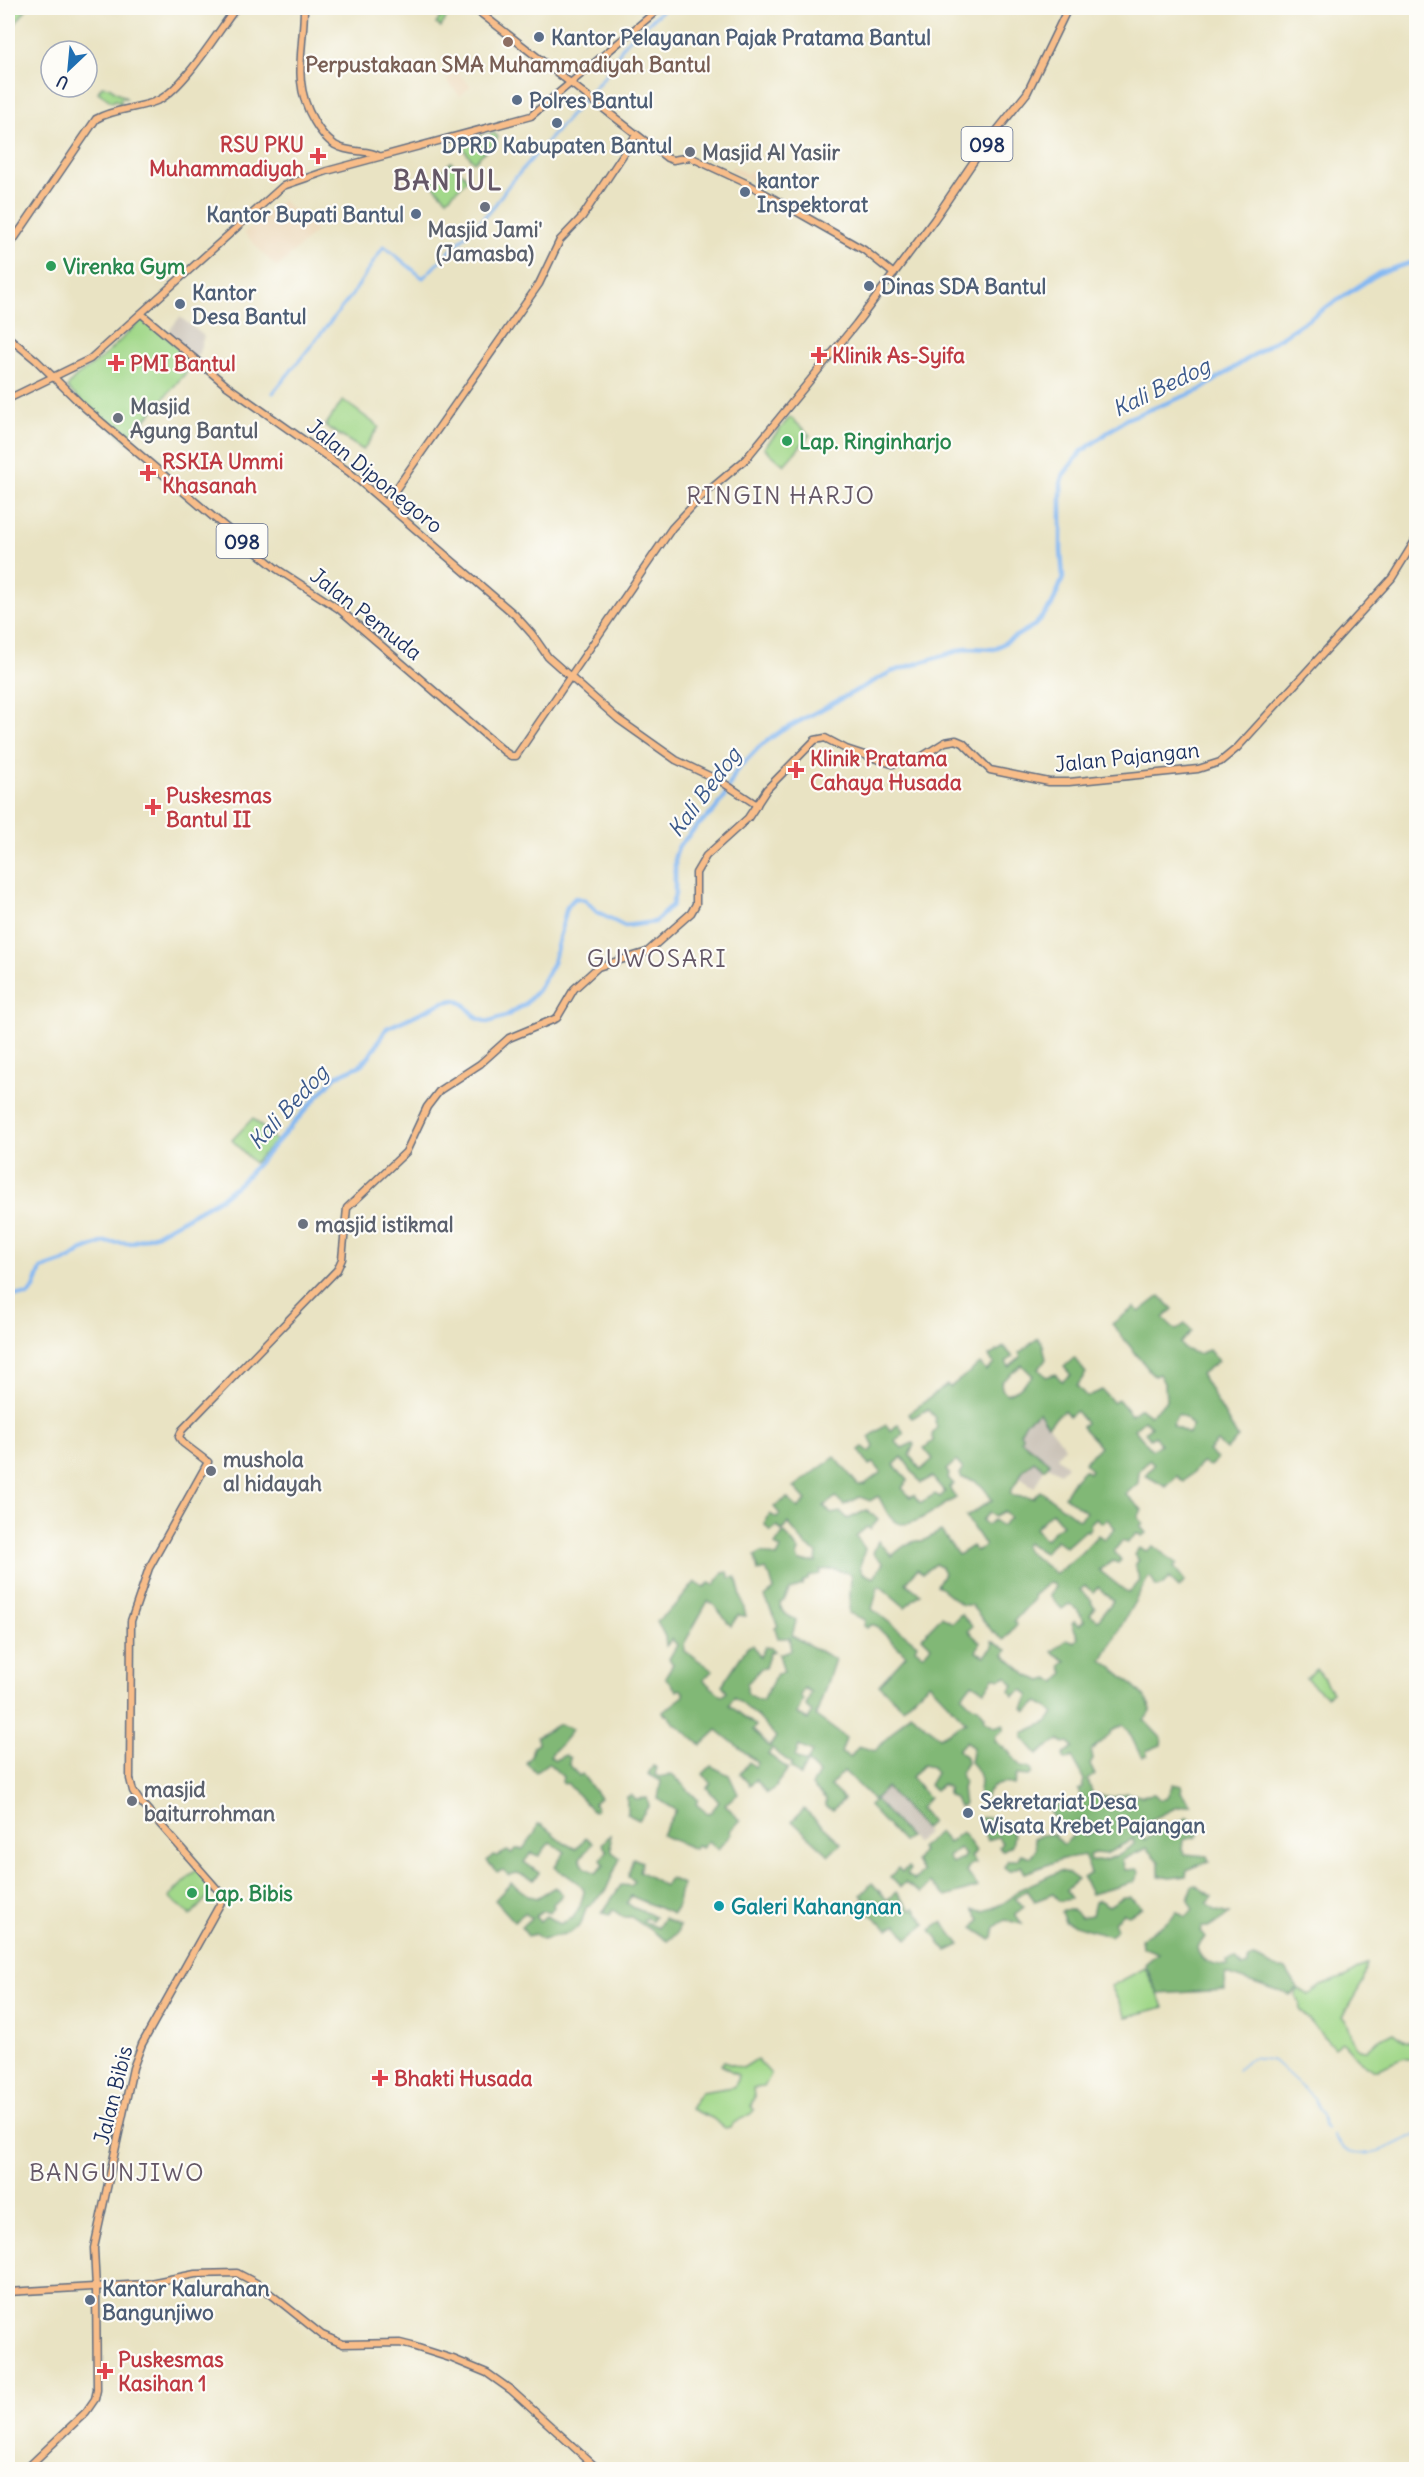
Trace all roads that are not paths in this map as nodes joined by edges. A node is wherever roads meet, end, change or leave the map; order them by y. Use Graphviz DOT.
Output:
graph roads {
  1 [pos="236,8"];
  2 [pos="304,8"];
  3 [pos="474,8"];
  4 [pos="660,8"];
  5 [pos="1068,8"];
  6 [pos="572,83"];
  7 [pos="636,135"];
  8 [pos="379,156"];
  9 [pos="321,174"];
  10 [pos="8,248"];
  11 [pos="213,249"];
  12 [pos="894,274"];
  13 [pos="144,316"];
  14 [pos="9,338"];
  15 [pos="54,379"];
  16 [pos="8,400"];
  17 [pos="387,502"];
  18 [pos="1416,539"];
  19 [pos="571,678"];
  20 [pos="757,805"];
  21 [pos="96,2286"];
  22 [pos="8,2292"];
  23 [pos="25,2469"];
  24 [pos="599,2469"];
  1 -- 10 [label="main road"];
  2 -- 8 [label="main road"];
  3 -- 6 [label="main road"];
  4 -- 6 [label="main road"];
  5 -- 12 [label="main road, 098"];
  6 -- 7 [label="main road"];
  6 -- 8 [label="main road"];
  6 -- 9 [label="main road"];
  7 -- 12 [label="main road"];
  7 -- 17 [label="main road"];
  8 -- 9 [label="main road"];
  9 -- 11 [label="main road"];
  11 -- 13 [label="main road"];
  11 -- 15 [label="main road"];
  12 -- 19 [label="main road, 098"];
  13 -- 15 [label="main road"];
  13 -- 17 [label="main road, Jalan Diponegoro"];
  14 -- 15 [label="main road, Jalan Pemuda"];
  15 -- 16 [label="main road"];
  15 -- 19 [label="main road, Jalan Pemuda / 098"];
  17 -- 19 [label="main road, Jalan Diponegoro"];
  18 -- 20 [label="main road, Jalan Pajangan"];
  19 -- 20 [label="main road, Jalan Diponegoro"];
  20 -- 21 [label="main road, Jalan Bibis"];
  21 -- 22 [label="main road"];
  21 -- 23 [label="main road, Jalan Bibis"];
  21 -- 24 [label="main road"];
}
